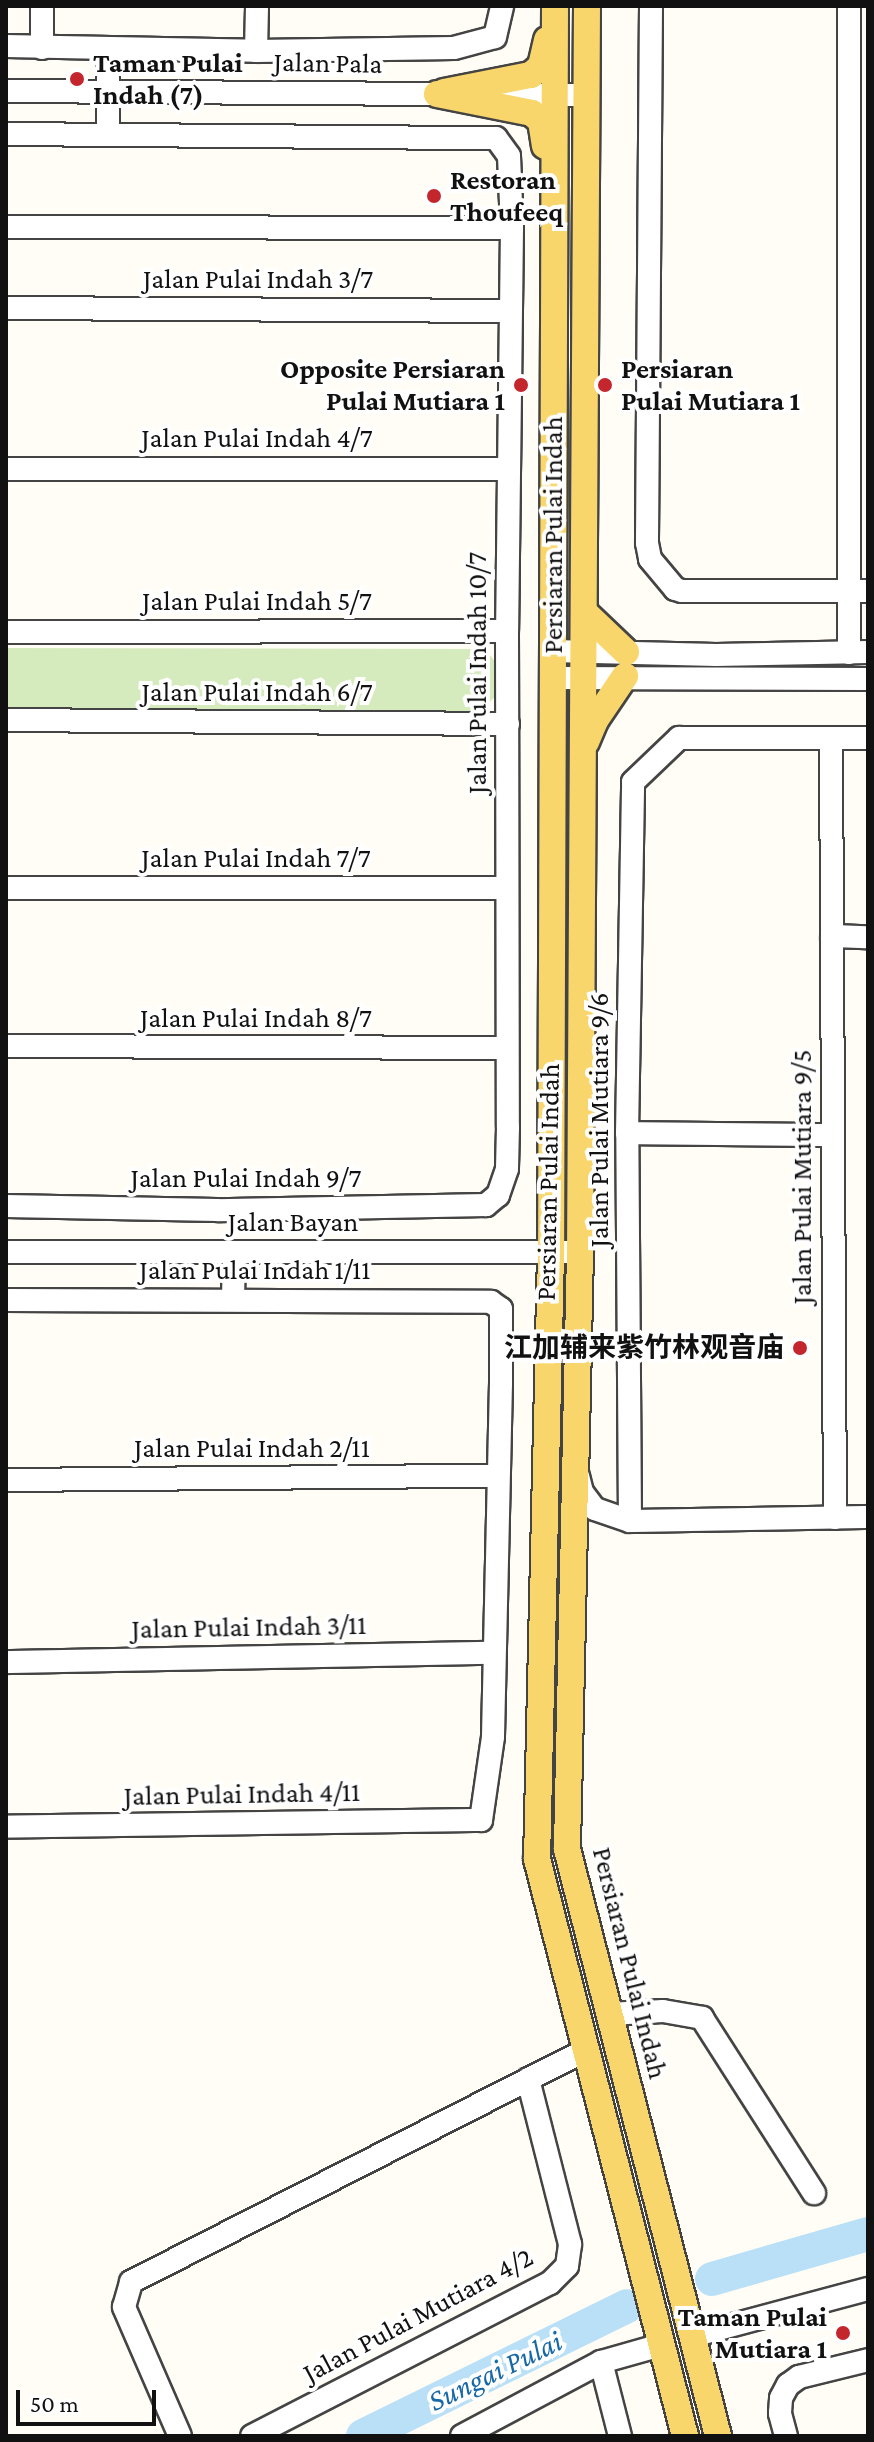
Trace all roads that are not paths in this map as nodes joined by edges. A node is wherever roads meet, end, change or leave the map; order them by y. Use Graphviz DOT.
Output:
graph roads {
  1 [pos="42,6"];
  2 [pos="257,6"];
  3 [pos="502,6"];
  4 [pos="554,6"];
  5 [pos="587,6"];
  6 [pos="651,6"];
  7 [pos="849,6"];
  8 [pos="6,46"];
  9 [pos="42,48"];
  10 [pos="108,48"];
  11 [pos="256,51"];
  12 [pos="6,91"];
  13 [pos="107,91"];
  14 [pos="437,94"];
  15 [pos="554,95"];
  16 [pos="586,95"];
  17 [pos="6,134"];
  18 [pos="108,135"];
  19 [pos="554,201"];
  20 [pos="6,227"];
  21 [pos="512,228"];
  22 [pos="6,308"];
  23 [pos="510,311"];
  24 [pos="858,393"];
  25 [pos="6,469"];
  26 [pos="508,469"];
  27 [pos="859,591"];
  28 [pos="584,612"];
  29 [pos="507,631"];
  30 [pos="6,632"];
  31 [pos="553,651"];
  32 [pos="858,653"];
  33 [pos="584,664"];
  34 [pos="626,664"];
  35 [pos="553,678"];
  36 [pos="868,679"];
  37 [pos="6,720"];
  38 [pos="508,724"];
  39 [pos="831,738"];
  40 [pos="868,738"];
  41 [pos="584,747"];
  42 [pos="6,888"];
  43 [pos="506,888"];
  44 [pos="832,936"];
  45 [pos="868,937"];
  46 [pos="6,1046"];
  47 [pos="507,1048"];
  48 [pos="627,1133"];
  49 [pos="832,1135"];
  50 [pos="486,1205"];
  51 [pos="6,1206"];
  52 [pos="6,1252"];
  53 [pos="234,1252"];
  54 [pos="580,1252"];
  55 [pos="551,1253"];
  56 [pos="233,1299"];
  57 [pos="6,1300"];
  58 [pos="575,1467"];
  59 [pos="498,1476"];
  60 [pos="6,1480"];
  61 [pos="868,1517"];
  62 [pos="835,1518"];
  63 [pos="630,1521"];
  64 [pos="493,1653"];
  65 [pos="6,1662"];
  66 [pos="6,1827"];
  67 [pos="589,1938"];
  68 [pos="609,2014"];
  69 [pos="586,2050"];
  70 [pos="528,2079"];
  71 [pos="642,2145"];
  72 [pos="814,2193"];
  73 [pos="868,2289"];
  74 [pos="692,2336"];
  75 [pos="661,2345"];
  76 [pos="868,2360"];
  77 [pos="601,2362"];
  78 [pos="180,2436"];
  79 [pos="252,2436"];
  80 [pos="462,2436"];
  81 [pos="620,2436"];
  82 [pos="685,2436"];
  83 [pos="718,2436"];
  84 [pos="786,2436"];
  1 -- 9 [label="street"];
  2 -- 11 [label="street"];
  3 -- 11 [label="street"];
  4 -- 14 [label="main road"];
  4 -- 15 [label="main road, Persiaran Pulai Indah"];
  5 -- 16 [label="main road, Persiaran Pulai Indah"];
  6 -- 27 [label="street"];
  7 -- 24 [label="street"];
  8 -- 9 [label="street"];
  9 -- 10 [label="street"];
  10 -- 11 [label="street"];
  10 -- 13 [label="street"];
  12 -- 13 [label="street, Jalan Pala"];
  13 -- 14 [label="street, Jalan Pala"];
  13 -- 18 [label="street"];
  14 -- 15 [label="street, Jalan Pala"];
  14 -- 19 [label="main road"];
  15 -- 16 [label="street, Jalan Pala"];
  15 -- 19 [label="main road, Persiaran Pulai Indah"];
  16 -- 28 [label="main road, Persiaran Pulai Indah"];
  17 -- 18 [label="street"];
  18 -- 21 [label="street, Jalan Pulai Indah 10/7"];
  19 -- 31 [label="main road, Persiaran Pulai Indah"];
  20 -- 21 [label="street"];
  21 -- 23 [label="street, Jalan Pulai Indah 10/7"];
  22 -- 23 [label="street, Jalan Pulai Indah 3/7"];
  23 -- 26 [label="street, Jalan Pulai Indah 10/7"];
  24 -- 27 [label="street"];
  25 -- 26 [label="street, Jalan Pulai Indah 4/7"];
  26 -- 29 [label="street, Jalan Pulai Indah 10/7"];
  27 -- 32 [label="street"];
  28 -- 33 [label="main road, Persiaran Pulai Indah"];
  28 -- 34 [label="main road"];
  29 -- 30 [label="street, Jalan Pulai Indah 5/7"];
  29 -- 38 [label="street, Jalan Pulai Indah 10/7"];
  31 -- 33 [label="street"];
  31 -- 35 [label="main road, Persiaran Pulai Indah"];
  32 -- 34 [label="street"];
  33 -- 34 [label="street"];
  33 -- 35 [label="street"];
  33 -- 41 [label="main road, Persiaran Pulai Indah"];
  34 -- 36 [label="street"];
  34 -- 41 [label="main road"];
  35 -- 55 [label="main road, Persiaran Pulai Indah"];
  37 -- 38 [label="street, Jalan Pulai Indah 6/7"];
  38 -- 43 [label="street, Jalan Pulai Indah 10/7"];
  39 -- 40 [label="street"];
  39 -- 44 [label="street, Jalan Pulai Mutiara 9/5"];
  39 -- 48 [label="street, Jalan Pulai Mutiara 9/6"];
  41 -- 54 [label="main road, Persiaran Pulai Indah"];
  42 -- 43 [label="street, Jalan Pulai Indah 7/7"];
  43 -- 47 [label="street, Jalan Pulai Indah 10/7"];
  44 -- 45 [label="street"];
  44 -- 49 [label="street, Jalan Pulai Mutiara 9/5"];
  46 -- 47 [label="street, Jalan Pulai Indah 8/7"];
  47 -- 50 [label="street, Jalan Pulai Indah 10/7"];
  48 -- 49 [label="street"];
  48 -- 63 [label="street, Jalan Pulai Mutiara 9/6"];
  49 -- 62 [label="street, Jalan Pulai Mutiara 9/5"];
  50 -- 51 [label="street, Jalan Pulai Indah 9/7"];
  52 -- 53 [label="street, Jalan Bayan"];
  53 -- 55 [label="street, Jalan Bayan"];
  53 -- 56 [label="street"];
  54 -- 55 [label="street, Jalan Bayan"];
  54 -- 58 [label="main road, Persiaran Pulai Indah"];
  55 -- 69 [label="main road, Persiaran Pulai Indah"];
  56 -- 57 [label="street, Jalan Pulai Indah 1/11"];
  56 -- 59 [label="street, Jalan Pulai Indah 1/11"];
  58 -- 63 [label="street"];
  58 -- 67 [label="main road, Persiaran Pulai Indah"];
  59 -- 60 [label="street, Jalan Pulai Indah 2/11"];
  59 -- 64 [label="street"];
  61 -- 62 [label="street"];
  62 -- 63 [label="street"];
  64 -- 65 [label="street, Jalan Pulai Indah 3/11"];
  64 -- 66 [label="street, Jalan Pulai Indah 4/11"];
  67 -- 68 [label="main road, Persiaran Pulai Indah"];
  67 -- 69 [label="main road"];
  68 -- 71 [label="main road, Persiaran Pulai Indah"];
  68 -- 72 [label="street"];
  69 -- 70 [label="street"];
  69 -- 71 [label="main road"];
  69 -- 75 [label="main road, Persiaran Pulai Indah"];
  70 -- 78 [label="street"];
  70 -- 79 [label="street, Jalan Pulai Mutiara 4/2"];
  71 -- 74 [label="main road, Persiaran Pulai Indah"];
  73 -- 74 [label="street"];
  74 -- 83 [label="main road, Persiaran Pulai Indah"];
  75 -- 77 [label="street"];
  75 -- 82 [label="main road, Persiaran Pulai Indah"];
  76 -- 84 [label="street"];
  77 -- 80 [label="street"];
  77 -- 81 [label="street"];
}
